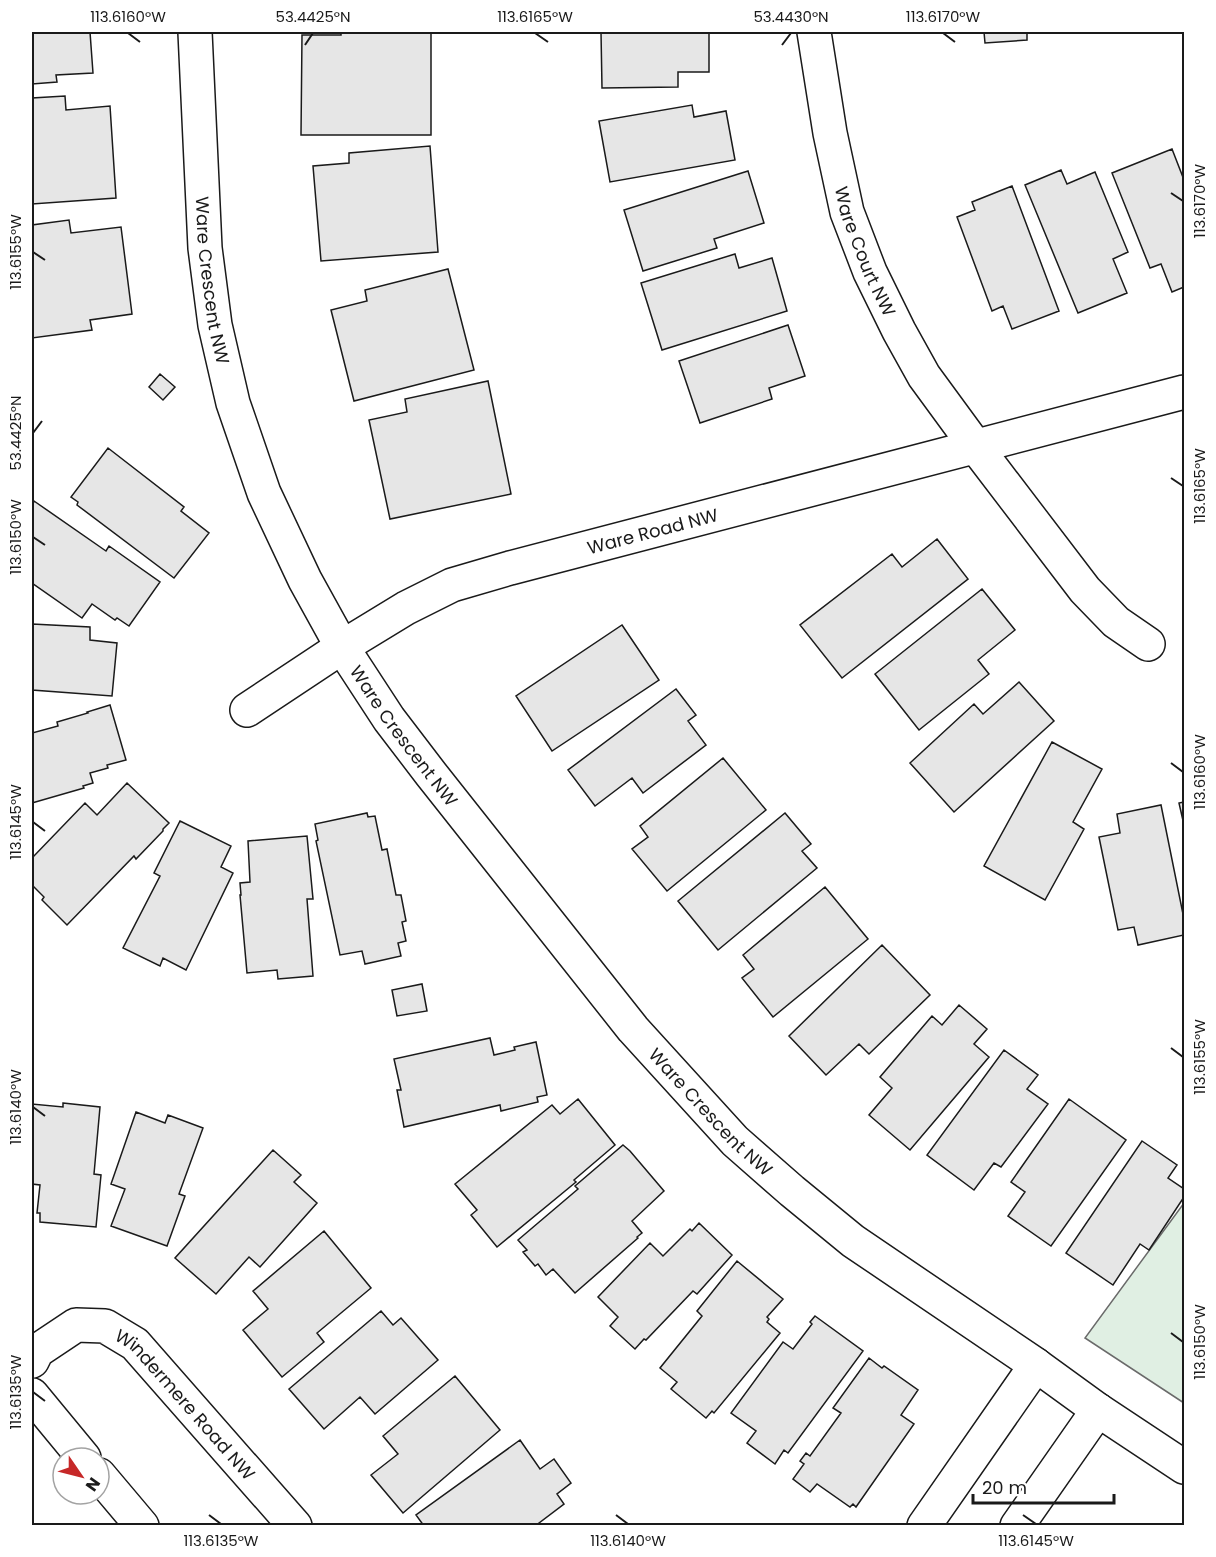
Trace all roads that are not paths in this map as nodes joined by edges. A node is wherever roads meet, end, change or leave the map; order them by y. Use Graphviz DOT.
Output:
graph roads {
  1 [pos="195,32"];
  2 [pos="814,32"];
  3 [pos="1185,392"];
  4 [pos="976,447"];
  5 [pos="1148,644"];
  6 [pos="342,647"];
  7 [pos="247,710"];
  8 [pos="32,1361"];
  9 [pos="1036,1365"];
  10 [pos="32,1395"];
  11 [pos="1098,1410"];
  12 [pos="74,1446"];
  13 [pos="1185,1467"];
  14 [pos="111,1489"];
  15 [pos="142,1526"];
  16 [pos="295,1526"];
  17 [pos="924,1526"];
  18 [pos="1017,1526"];
  1 -- 6 [label="street, Ware Crescent NW"];
  2 -- 4 [label="street, Ware Court NW"];
  3 -- 4 [label="street, Ware Road NW"];
  4 -- 5 [label="street"];
  4 -- 6 [label="street, Ware Road NW"];
  6 -- 7 [label="street, Ware Crescent NW"];
  6 -- 9 [label="street, Ware Crescent NW"];
  8 -- 16 [label="street, Windermere Road NW"];
  9 -- 11 [label="street, Ware Crescent NW"];
  9 -- 17 [label="street"];
  10 -- 12 [label="street"];
  11 -- 13 [label="street, Ware Crescent NW"];
  11 -- 18 [label="street"];
  14 -- 15 [label="street"];
}
